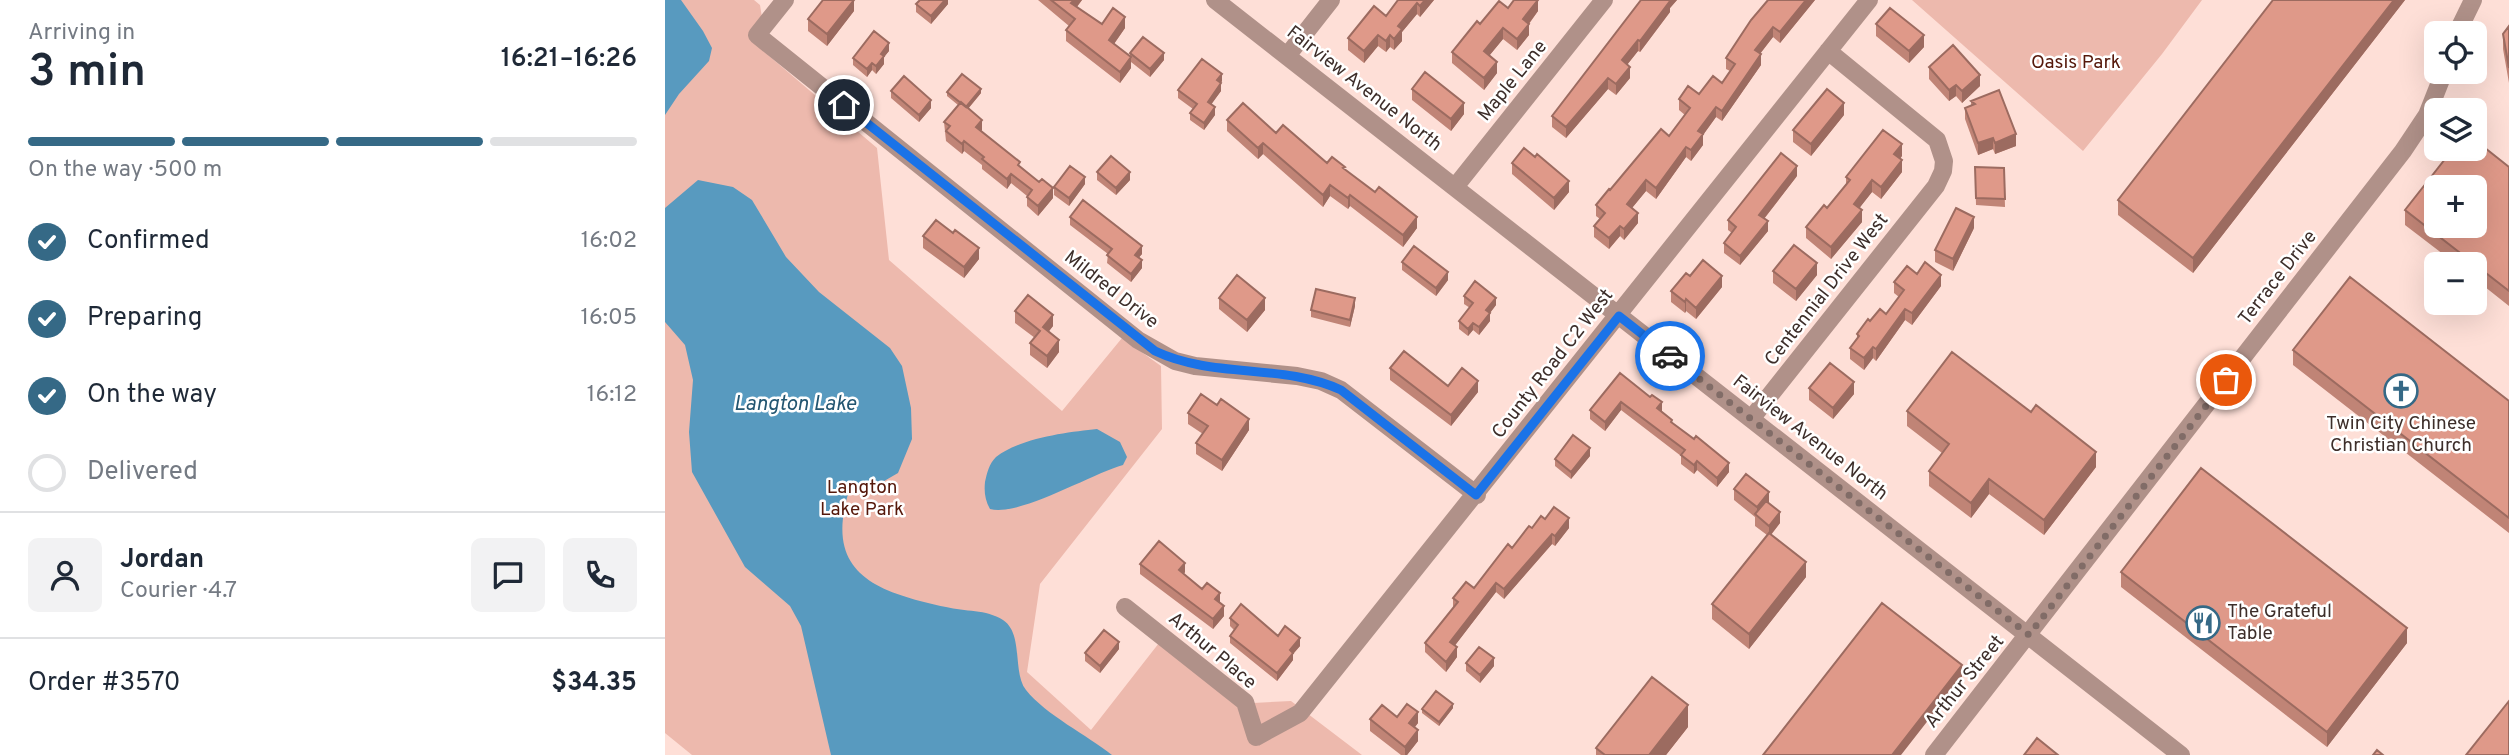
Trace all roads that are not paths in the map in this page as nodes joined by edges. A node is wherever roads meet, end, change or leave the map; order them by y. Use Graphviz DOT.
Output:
graph roads {
  1 [pos="785,0"];
  2 [pos="1215,0"];
  3 [pos="1331,0"];
  4 [pos="1604,0"];
  5 [pos="1868,0"];
  6 [pos="2473,0"];
  7 [pos="2462,21"];
  8 [pos="1828,51"];
  9 [pos="1287,56"];
  10 [pos="2439,84"];
  11 [pos="1455,187"];
  12 [pos="1619,316"];
  13 [pos="1751,419"];
  14 [pos="1476,495"];
  15 [pos="1125,607"];
  16 [pos="2029,635"];
  17 [pos="1256,737"];
  18 [pos="1934,755"];
  19 [pos="2181,755"];
  1 -- 14 [label="street, Mildred Drive"];
  2 -- 9 [label="street, Fairview Avenue North"];
  3 -- 9 [label="street"];
  4 -- 11 [label="street, Maple Lane"];
  5 -- 8 [label="street, County Road C2 West"];
  6 -- 7 [label="street"];
  8 -- 12 [label="street, County Road C2 West"];
  8 -- 13 [label="street, Centennial Drive West"];
  9 -- 11 [label="street, Fairview Avenue North"];
  10 -- 16 [label="street, Terrace Drive"];
  11 -- 12 [label="street, Fairview Avenue North"];
  12 -- 13 [label="street, Fairview Avenue North"];
  12 -- 14 [label="street, County Road C2 West"];
  13 -- 16 [label="street, Fairview Avenue North"];
  14 -- 17 [label="street, County Road C2 West"];
  15 -- 17 [label="street, Arthur Place"];
  16 -- 18 [label="street, Arthur Street"];
  16 -- 19 [label="street, Fairview Avenue North"];
}
